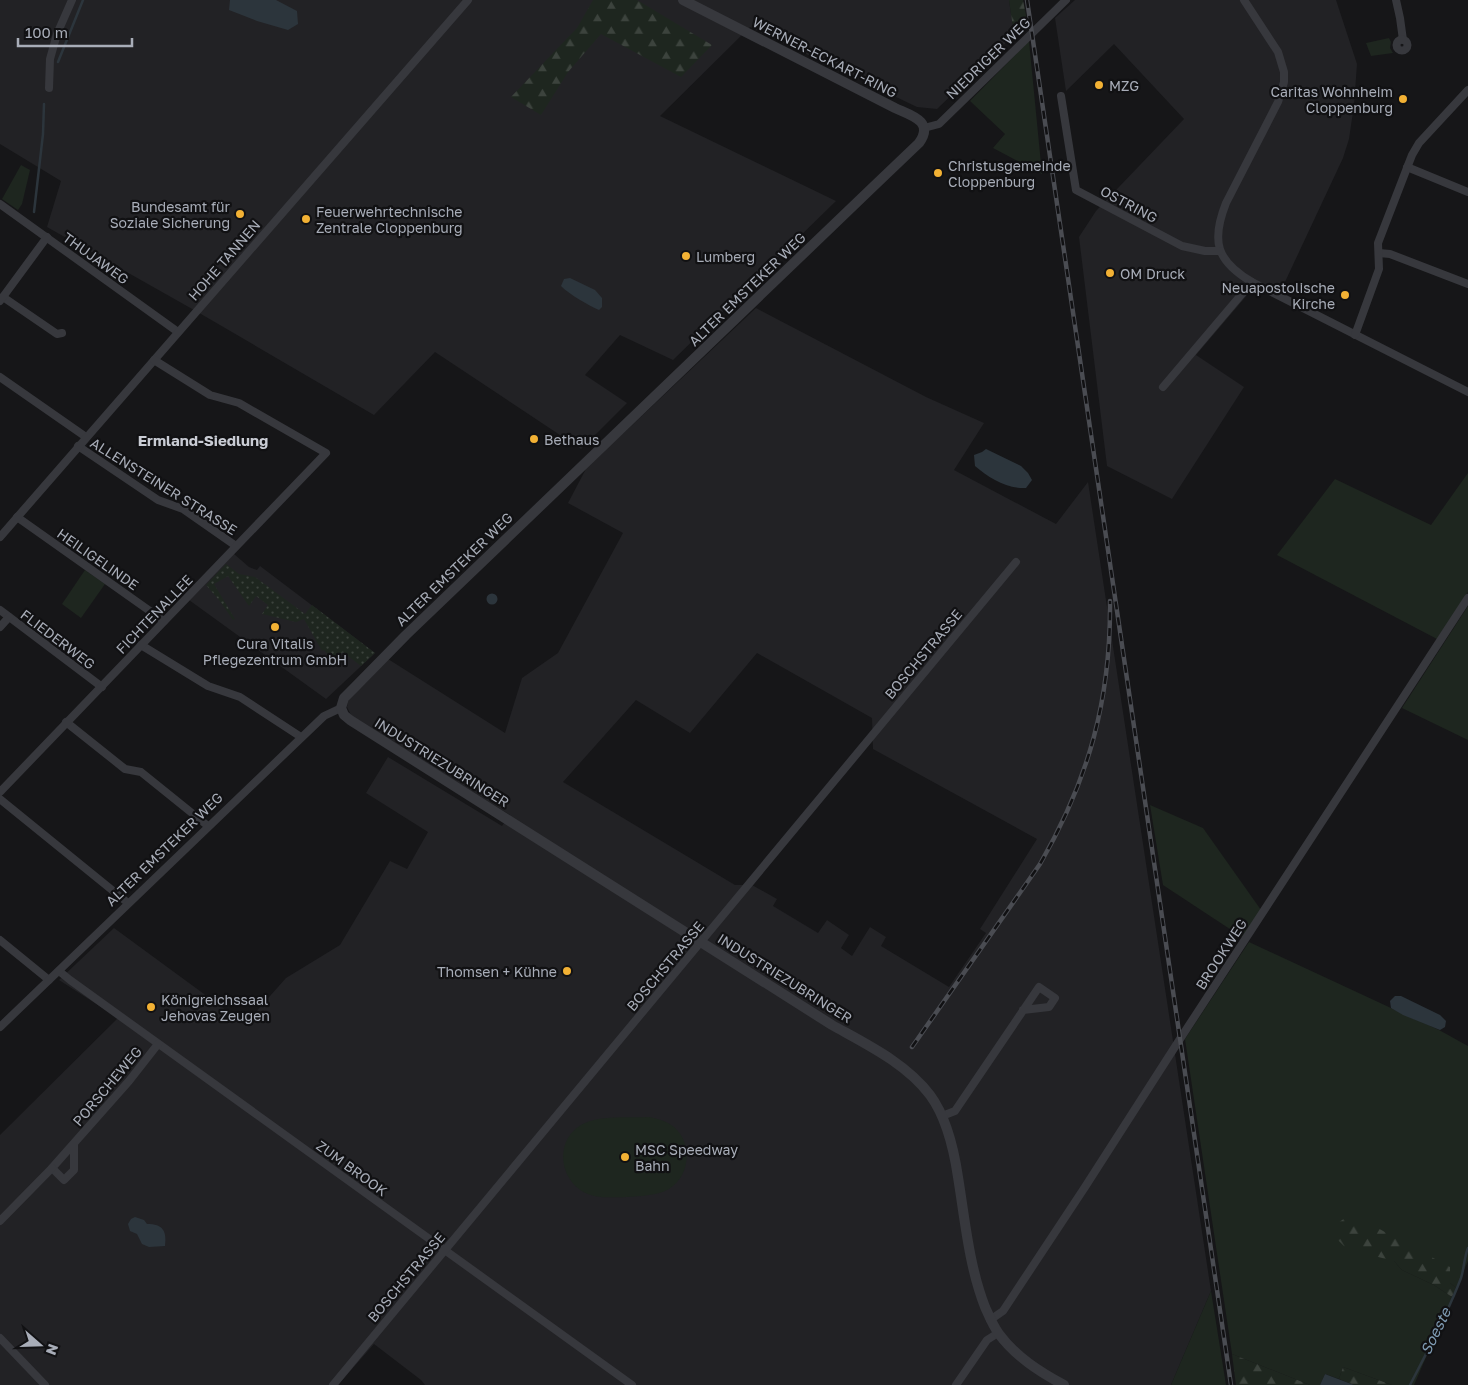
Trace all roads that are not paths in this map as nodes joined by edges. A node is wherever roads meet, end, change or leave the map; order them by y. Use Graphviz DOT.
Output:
graph roads {
  1 [pos="72,0"];
  2 [pos="468,0"];
  3 [pos="683,0"];
  4 [pos="1066,0"];
  5 [pos="1244,0"];
  6 [pos="1396,0"];
  7 [pos="1403,40"];
  8 [pos="49,88"];
  9 [pos="1468,90"];
  10 [pos="1061,96"];
  11 [pos="924,128"];
  12 [pos="1407,167"];
  13 [pos="1468,192"];
  14 [pos="0,204"];
  15 [pos="47,237"];
  16 [pos="1219,251"];
  17 [pos="1379,253"];
  18 [pos="1252,282"];
  19 [pos="1468,284"];
  20 [pos="2,299"];
  21 [pos="178,332"];
  22 [pos="62,333"];
  23 [pos="1355,335"];
  24 [pos="154,360"];
  25 [pos="0,377"];
  26 [pos="1163,386"];
  27 [pos="1468,392"];
  28 [pos="86,437"];
  29 [pos="78,446"];
  30 [pos="18,517"];
  31 [pos="0,537"];
  32 [pos="236,546"];
  33 [pos="1016,562"];
  34 [pos="1468,598"];
  35 [pos="0,610"];
  36 [pos="9,617"];
  37 [pos="164,621"];
  38 [pos="0,627"];
  39 [pos="141,645"];
  40 [pos="102,687"];
  41 [pos="341,708"];
  42 [pos="66,722"];
  43 [pos="301,737"];
  44 [pos="0,792"];
  45 [pos="0,799"];
  46 [pos="208,826"];
  47 [pos="128,903"];
  48 [pos="0,940"];
  49 [pos="701,941"];
  50 [pos="59,971"];
  51 [pos="49,980"];
  52 [pos="1023,1010"];
  53 [pos="0,1027"];
  54 [pos="158,1044"];
  55 [pos="942,1116"];
  56 [pos="74,1144"];
  57 [pos="52,1168"];
  58 [pos="0,1221"];
  59 [pos="445,1250"];
  60 [pos="990,1320"];
  61 [pos="998,1333"];
  62 [pos="0,1338"];
  63 [pos="45,1385"];
  64 [pos="333,1385"];
  65 [pos="632,1385"];
  66 [pos="956,1385"];
  67 [pos="1064,1385"];
  1 -- 8 [label="street"];
  2 -- 21 [label="street, HOHE TANNEN"];
  3 -- 11 [label="street, WERNER-ECKART-RING"];
  4 -- 11 [label="street, NIEDRIGER WEG"];
  5 -- 16 [label="street"];
  6 -- 7 [label="street"];
  9 -- 12 [label="street"];
  10 -- 16 [label="street, OSTRING"];
  11 -- 41 [label="street, ALTER EMSTEKER WEG"];
  12 -- 13 [label="street"];
  12 -- 17 [label="street"];
  14 -- 15 [label="street, THUJAWEG"];
  15 -- 20 [label="street"];
  15 -- 21 [label="street, THUJAWEG"];
  16 -- 18 [label="street"];
  17 -- 19 [label="street"];
  17 -- 23 [label="street"];
  18 -- 23 [label="street"];
  18 -- 26 [label="street"];
  20 -- 22 [label="street"];
  21 -- 24 [label="street, HOHE TANNEN"];
  23 -- 27 [label="street"];
  24 -- 28 [label="street, HOHE TANNEN"];
  24 -- 32 [label="street, FICHTENALLEE"];
  25 -- 28 [label="street"];
  28 -- 29 [label="street, HOHE TANNEN"];
  29 -- 30 [label="street, HOHE TANNEN"];
  29 -- 32 [label="street, ALLENSTEINER STRASSE"];
  30 -- 31 [label="street, HOHE TANNEN"];
  30 -- 37 [label="street, HEILIGELINDE"];
  32 -- 37 [label="street, FICHTENALLEE"];
  33 -- 49 [label="street, BOSCHSTRASSE"];
  34 -- 60 [label="street, BROOKWEG"];
  35 -- 36 [label="street, FLIEDERWEG"];
  36 -- 38 [label="street"];
  36 -- 40 [label="street, FLIEDERWEG"];
  37 -- 39 [label="street, FICHTENALLEE"];
  39 -- 40 [label="street, FICHTENALLEE"];
  39 -- 43 [label="street"];
  40 -- 42 [label="street, FICHTENALLEE"];
  41 -- 43 [label="street, ALTER EMSTEKER WEG"];
  41 -- 49 [label="street, INDUSTRIEZUBRINGER"];
  42 -- 44 [label="street, FICHTENALLEE"];
  42 -- 46 [label="street"];
  43 -- 46 [label="street, ALTER EMSTEKER WEG"];
  45 -- 47 [label="street"];
  46 -- 47 [label="street, ALTER EMSTEKER WEG"];
  47 -- 50 [label="street, ALTER EMSTEKER WEG"];
  48 -- 51 [label="street"];
  49 -- 55 [label="street, INDUSTRIEZUBRINGER"];
  49 -- 59 [label="street, BOSCHSTRASSE"];
  50 -- 51 [label="street, ALTER EMSTEKER WEG"];
  50 -- 54 [label="street, ZUM BROOK"];
  51 -- 53 [label="street, ALTER EMSTEKER WEG"];
  52 -- 55 [label="street"];
  54 -- 56 [label="street, PORSCHEWEG"];
  54 -- 59 [label="street, ZUM BROOK"];
  55 -- 60 [label="street, INDUSTRIEZUBRINGER"];
  56 -- 57 [label="street, PORSCHEWEG"];
  56 -- 57 [label="street, PORSCHEWEG"];
  57 -- 58 [label="street, PORSCHEWEG"];
  59 -- 64 [label="street, BOSCHSTRASSE"];
  59 -- 65 [label="street, ZUM BROOK"];
  60 -- 61 [label="street, INDUSTRIEZUBRINGER"];
  61 -- 66 [label="street"];
  61 -- 67 [label="street, INDUSTRIEZUBRINGER"];
  62 -- 63 [label="street"];
}
